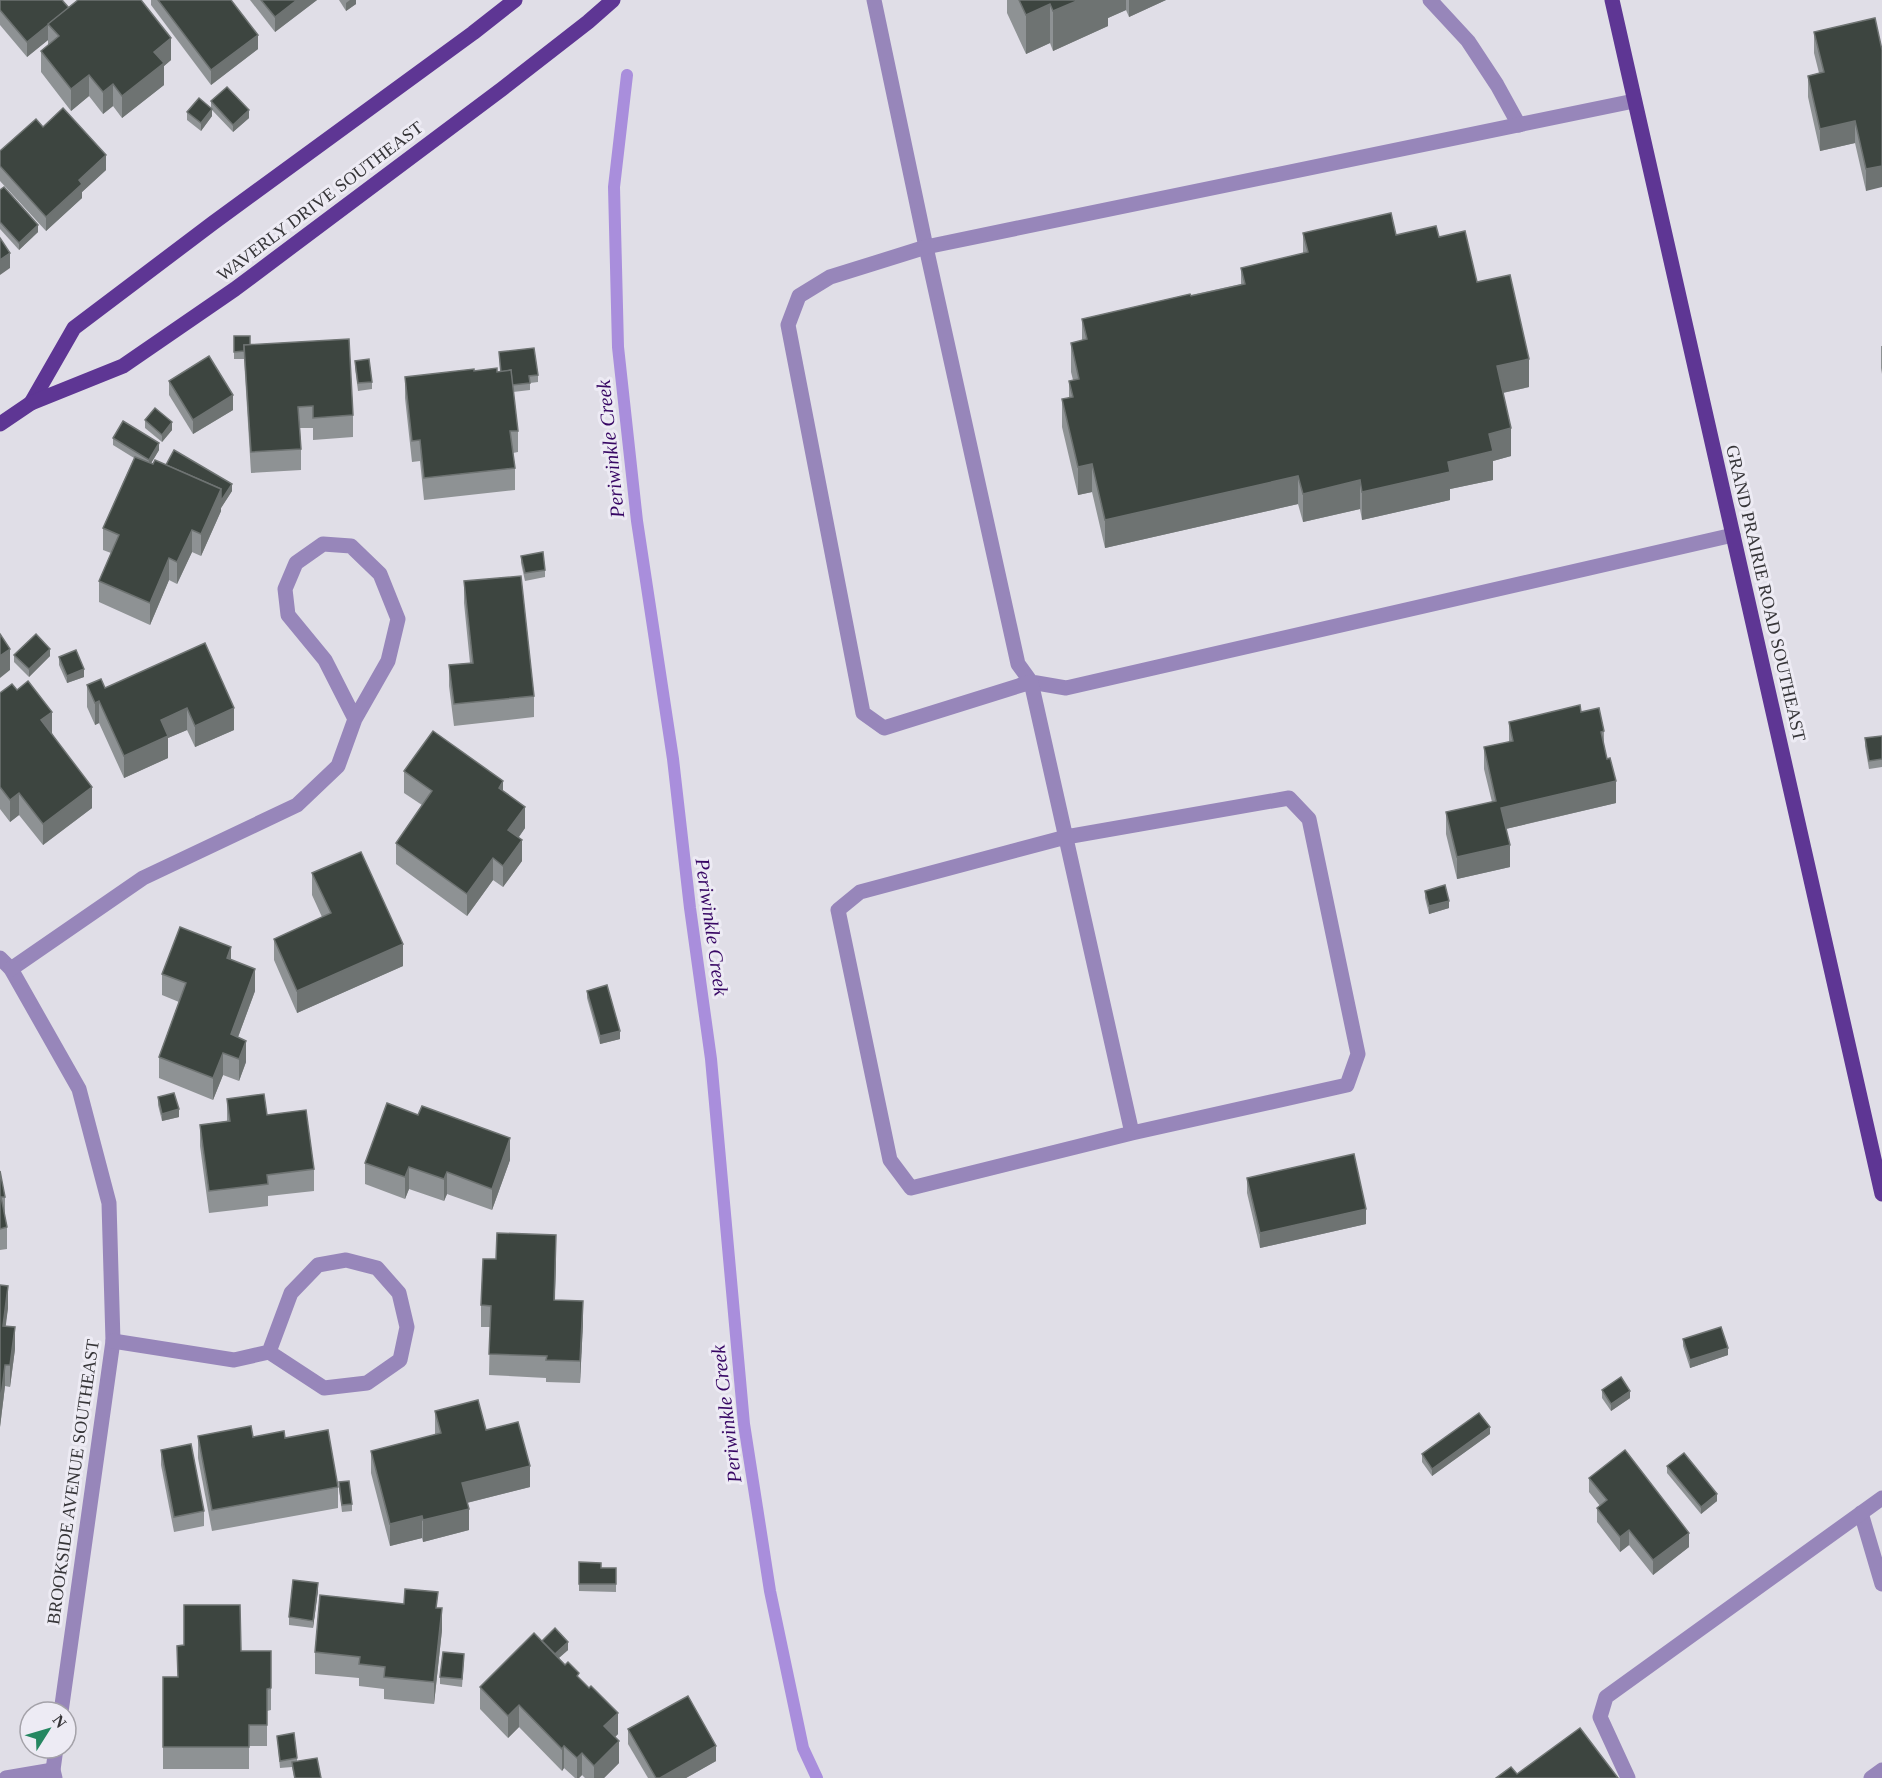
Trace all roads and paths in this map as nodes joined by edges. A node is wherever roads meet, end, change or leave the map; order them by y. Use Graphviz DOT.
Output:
graph roads {
  1 [pos="515,0"];
  2 [pos="613,0"];
  3 [pos="874,0"];
  4 [pos="1430,0"];
  5 [pos="1612,0"];
  6 [pos="1634,101"];
  7 [pos="1519,125"];
  8 [pos="926,247"];
  9 [pos="31,403"];
  10 [pos="0,424"];
  11 [pos="1733,535"];
  12 [pos="1031,682"];
  13 [pos="355,719"];
  14 [pos="1066,837"];
  15 [pos="5,964"];
  16 [pos="1132,1133"];
  17 [pos="1882,1194"];
  18 [pos="113,1341"];
  19 [pos="269,1352"];
  20 [pos="1882,1498"];
  21 [pos="1861,1513"];
  22 [pos="1882,1584"];
  23 [pos="63,1700"];
  24 [pos="1882,1770"];
  25 [pos="54,1774"];
  26 [pos="6,1778"];
  27 [pos="1628,1778"];
  28 [pos="1871,1778"];
  1 -- 9 [label="main road, WAVERLY DRIVE SOUTHEAST"];
  2 -- 9 [label="main road, WAVERLY DRIVE SOUTHEAST"];
  3 -- 8 [label="street"];
  4 -- 7 [label="street"];
  5 -- 6 [label="main road, GRAND PRAIRIE ROAD SOUTHEAST"];
  6 -- 7 [label="street"];
  6 -- 11 [label="main road, GRAND PRAIRIE ROAD SOUTHEAST"];
  7 -- 8 [label="street"];
  8 -- 12 [label="street"];
  8 -- 12 [label="street"];
  9 -- 10 [label="main road, WAVERLY DRIVE SOUTHEAST"];
  11 -- 12 [label="street"];
  11 -- 17 [label="main road, GRAND PRAIRIE ROAD SOUTHEAST"];
  12 -- 14 [label="street"];
  13 -- 13 [label="street"];
  13 -- 15 [label="street"];
  14 -- 16 [label="street"];
  14 -- 16 [label="street"];
  14 -- 16 [label="street"];
  15 -- 18 [label="street, BROOKSIDE AVENUE SOUTHEAST"];
  18 -- 19 [label="street"];
  18 -- 23 [label="street, BROOKSIDE AVENUE SOUTHEAST"];
  19 -- 19 [label="street"];
  20 -- 21 [label="street"];
  21 -- 22 [label="street"];
  21 -- 27 [label="street"];
  24 -- 28 [label="street"];
  25 -- 26 [label="street"];
}
